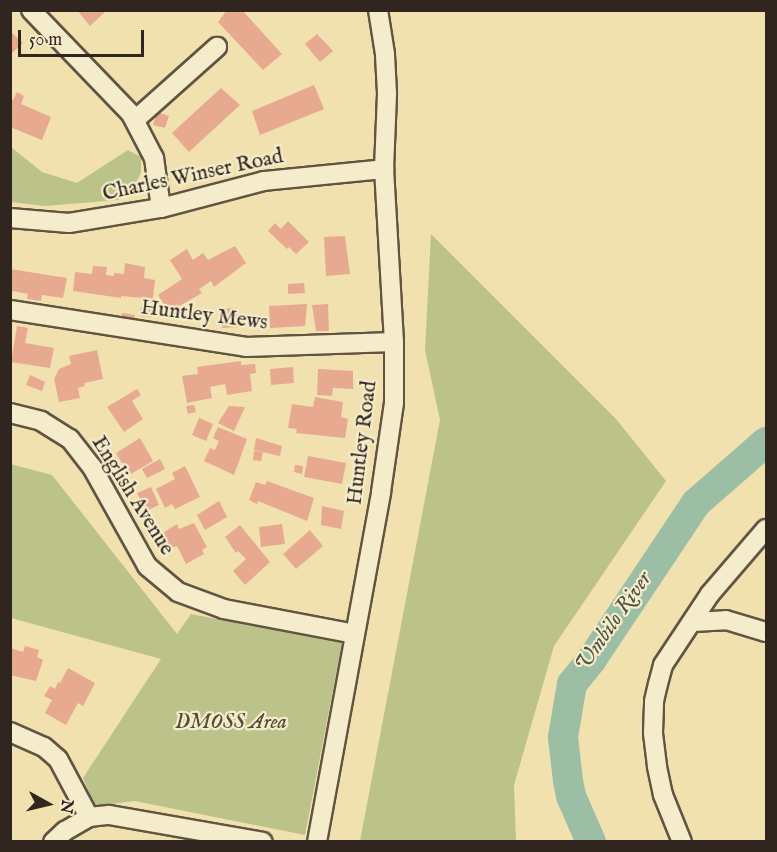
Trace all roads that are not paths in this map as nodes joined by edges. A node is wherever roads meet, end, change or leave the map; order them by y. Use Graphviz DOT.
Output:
graph roads {
  1 [pos="31,10"];
  2 [pos="378,10"];
  3 [pos="217,47"];
  4 [pos="135,120"];
  5 [pos="384,169"];
  6 [pos="161,208"];
  7 [pos="10,218"];
  8 [pos="10,310"];
  9 [pos="394,342"];
  10 [pos="10,413"];
  11 [pos="766,529"];
  12 [pos="693,622"];
  13 [pos="766,632"];
  14 [pos="355,634"];
  15 [pos="10,732"];
  16 [pos="89,817"];
  17 [pos="53,842"];
  18 [pos="263,842"];
  19 [pos="317,842"];
  20 [pos="682,842"];
  1 -- 4 [label="street"];
  2 -- 5 [label="street, Huntley Road"];
  3 -- 4 [label="street"];
  4 -- 6 [label="street"];
  5 -- 6 [label="street, Charles Winser Road"];
  5 -- 9 [label="street, Huntley Road"];
  6 -- 7 [label="street, Charles Winser Road"];
  8 -- 9 [label="street, Huntley Mews"];
  9 -- 14 [label="street, Huntley Road"];
  10 -- 14 [label="street, English Avenue"];
  11 -- 12 [label="street"];
  12 -- 13 [label="street"];
  12 -- 20 [label="street"];
  14 -- 19 [label="street, Huntley Road"];
  15 -- 16 [label="street"];
  16 -- 17 [label="street"];
  16 -- 18 [label="street"];
}
